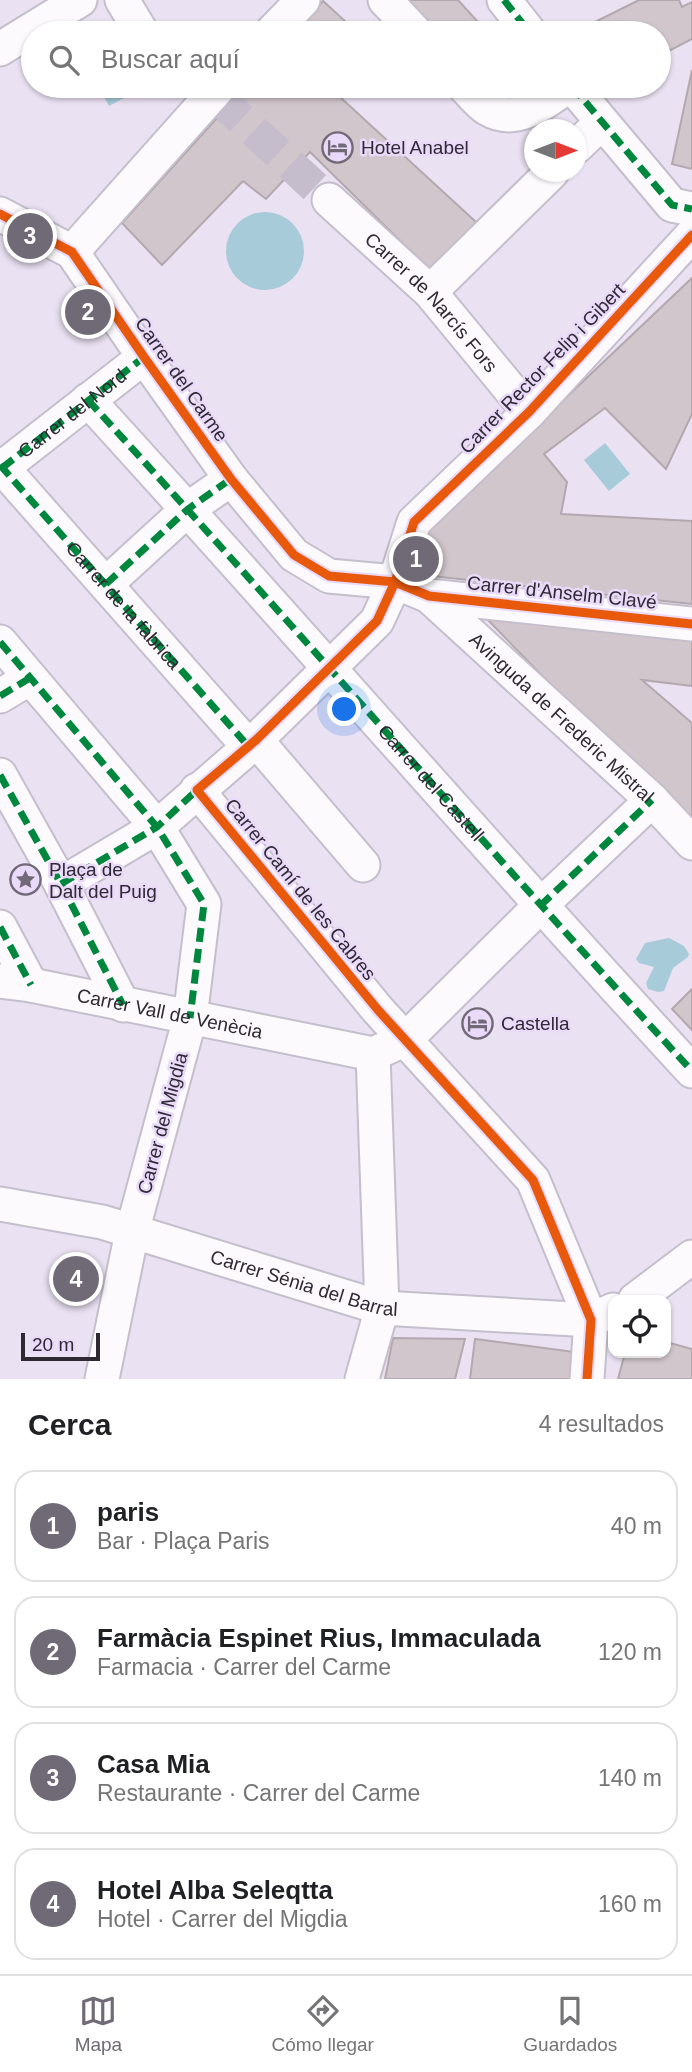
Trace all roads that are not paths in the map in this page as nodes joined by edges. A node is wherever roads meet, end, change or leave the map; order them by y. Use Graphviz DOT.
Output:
graph roads {
  1 [pos="80,0"];
  2 [pos="122,0"];
  3 [pos="303,0"];
  4 [pos="385,0"];
  5 [pos="504,0"];
  6 [pos="46,21"];
  7 [pos="135,21"];
  8 [pos="283,21"];
  9 [pos="405,21"];
  10 [pos="521,21"];
  11 [pos="21,36"];
  12 [pos="0,49"];
  13 [pos="207,98"];
  14 [pos="475,98"];
  15 [pos="552,98"];
  16 [pos="580,98"];
  17 [pos="601,123"];
  18 [pos="587,136"];
  19 [pos="542,182"];
  20 [pos="328,200"];
  21 [pos="692,209"];
  22 [pos="0,214"];
  23 [pos="692,234"];
  24 [pos="72,252"];
  25 [pos="430,292"];
  26 [pos="144,357"];
  27 [pos="88,400"];
  28 [pos="528,412"];
  29 [pos="1,467"];
  30 [pos="231,479"];
  31 [pos="188,509"];
  32 [pos="395,582"];
  33 [pos="106,584"];
  34 [pos="429,596"];
  35 [pos="692,624"];
  36 [pos="0,642"];
  37 [pos="329,667"];
  38 [pos="30,678"];
  39 [pos="0,696"];
  40 [pos="253,743"];
  41 [pos="0,775"];
  42 [pos="197,790"];
  43 [pos="652,800"];
  44 [pos="157,827"];
  45 [pos="692,844"];
  46 [pos="363,865"];
  47 [pos="61,884"];
  48 [pos="540,906"];
  49 [pos="0,927"];
  50 [pos="15,983"];
  51 [pos="123,1005"];
  52 [pos="190,1018"];
  53 [pos="412,1034"];
  54 [pos="373,1054"];
  55 [pos="692,1071"];
  56 [pos="3,1198"];
  57 [pos="132,1232"];
  58 [pos="692,1257"];
  59 [pos="642,1295"];
  60 [pos="382,1308"];
  61 [pos="602,1315"];
  62 [pos="102,1379"];
  63 [pos="362,1379"];
  64 [pos="587,1379"];
  1 -- 6 [label="street"];
  2 -- 7 [label="street"];
  3 -- 8 [label="street"];
  4 -- 9 [label="street"];
  5 -- 10 [label="street"];
  11 -- 12 [label="street"];
  13 -- 24 [label="street"];
  14 -- 15 [label="street"];
  16 -- 17 [label="street"];
  17 -- 18 [label="street"];
  17 -- 21 [label="street"];
  19 -- 25 [label="street"];
  20 -- 25 [label="street, Carrer de Narcís Fors"];
  22 -- 24 [label="street, Carrer del Carme"];
  23 -- 28 [label="street, Carrer Rector Felip i Gibert"];
  24 -- 26 [label="street, Carrer del Carme"];
  25 -- 28 [label="street, Carrer de Narcís Fors"];
  26 -- 27 [label="street, Carrer del Nord"];
  26 -- 30 [label="street, Carrer del Carme"];
  27 -- 29 [label="street, Carrer del Nord"];
  27 -- 31 [label="street, Carrer del Castell"];
  28 -- 32 [label="street, Carrer Rector Felip i Gibert"];
  29 -- 33 [label="street, Carrer de la fàbrica"];
  30 -- 31 [label="street"];
  30 -- 32 [label="street, Carrer del Carme"];
  31 -- 33 [label="street"];
  31 -- 37 [label="street, Carrer del Castell"];
  32 -- 34 [label="street"];
  32 -- 37 [label="street"];
  33 -- 40 [label="street, Carrer de la fàbrica"];
  34 -- 35 [label="street, Carrer d'Anselm Clavé"];
  34 -- 43 [label="street, Avinguda de Frederic Mistral"];
  36 -- 38 [label="street, Carrer del Migdia"];
  37 -- 40 [label="street"];
  37 -- 48 [label="street, Carrer del Castell"];
  38 -- 39 [label="street"];
  38 -- 44 [label="street, Carrer del Migdia"];
  40 -- 42 [label="street"];
  40 -- 46 [label="street, Carrer de la fàbrica"];
  41 -- 47 [label="street"];
  42 -- 44 [label="street"];
  42 -- 53 [label="street, Carrer Camí de les Cabres"];
  43 -- 45 [label="street, Avinguda de Frederic Mistral"];
  43 -- 48 [label="street"];
  44 -- 47 [label="street"];
  44 -- 52 [label="street, Carrer del Migdia"];
  47 -- 51 [label="street"];
  48 -- 53 [label="street"];
  48 -- 55 [label="street, Carrer del Castell"];
  49 -- 50 [label="street"];
  50 -- 51 [label="street, Carrer Vall de Venècia"];
  51 -- 52 [label="street, Carrer Vall de Venècia"];
  52 -- 54 [label="street, Carrer Vall de Venècia"];
  52 -- 57 [label="street, Carrer del Migdia"];
  53 -- 54 [label="street"];
  53 -- 61 [label="street, Carrer Camí de les Cabres"];
  54 -- 60 [label="street"];
  56 -- 57 [label="street, Carrer Sénia del Barral"];
  57 -- 60 [label="street, Carrer Sénia del Barral"];
  57 -- 62 [label="street, Carrer del Migdia"];
  58 -- 59 [label="street"];
  60 -- 61 [label="street, Carrer Sénia del Barral"];
  60 -- 63 [label="street"];
  61 -- 64 [label="street"];
}
